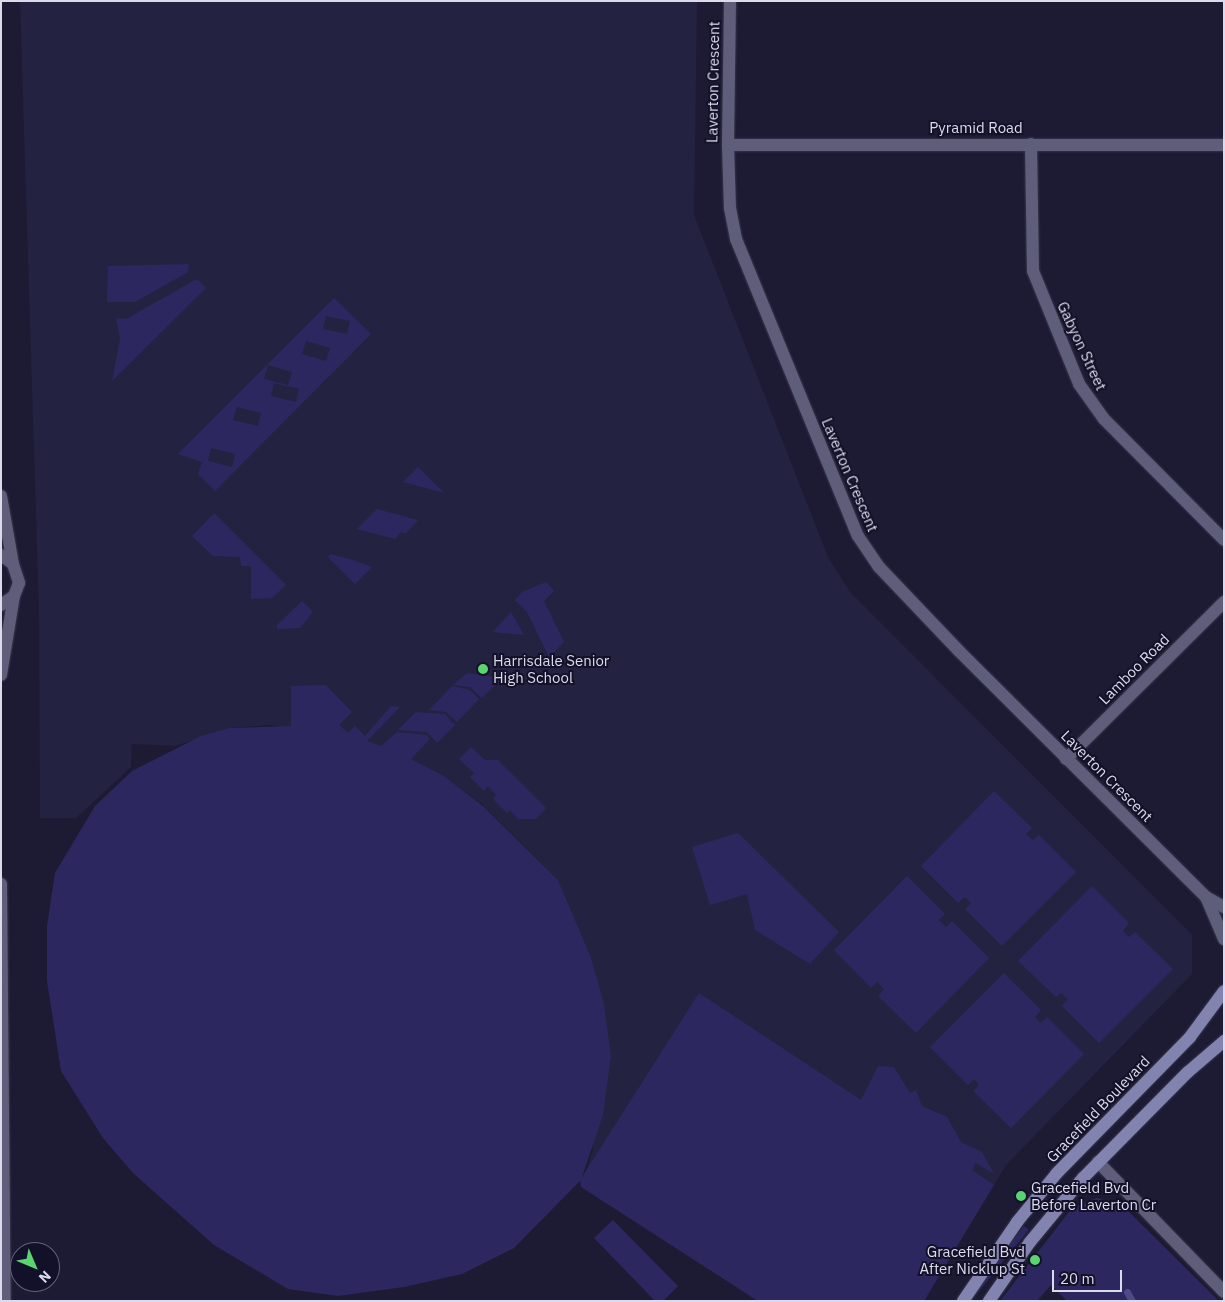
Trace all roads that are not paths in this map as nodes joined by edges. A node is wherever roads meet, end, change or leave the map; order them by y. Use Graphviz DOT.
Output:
graph roads {
  1 [pos="730,1"];
  2 [pos="1030,144"];
  3 [pos="1224,145"];
  4 [pos="728,146"];
  5 [pos="1,496"];
  6 [pos="1224,540"];
  7 [pos="1,555"];
  8 [pos="13,564"];
  9 [pos="14,596"];
  10 [pos="1224,602"];
  11 [pos="1,605"];
  12 [pos="1,675"];
  13 [pos="1066,759"];
  14 [pos="1,884"];
  15 [pos="1206,897"];
  16 [pos="1224,907"];
  17 [pos="1224,939"];
  18 [pos="1224,991"];
  19 [pos="1224,1041"];
  20 [pos="1098,1162"];
  21 [pos="1224,1292"];
  22 [pos="6,1301"];
  23 [pos="963,1301"];
  24 [pos="989,1301"];
  1 -- 4 [label="street, Laverton Crescent"];
  2 -- 3 [label="street, Pyramid Road"];
  2 -- 4 [label="street, Pyramid Road"];
  2 -- 6 [label="street, Gabyon Street"];
  4 -- 13 [label="street, Laverton Crescent"];
  5 -- 8 [label="street"];
  7 -- 8 [label="street"];
  8 -- 9 [label="street"];
  9 -- 11 [label="street"];
  9 -- 12 [label="street"];
  10 -- 13 [label="street, Lamboo Road"];
  13 -- 15 [label="street, Laverton Crescent"];
  14 -- 22 [label="street"];
  15 -- 16 [label="street, Laverton Crescent"];
  15 -- 17 [label="street, Laverton Crescent"];
  18 -- 23 [label="street, Gracefield Boulevard"];
  19 -- 20 [label="street"];
  20 -- 21 [label="street"];
  20 -- 24 [label="street"];
}
